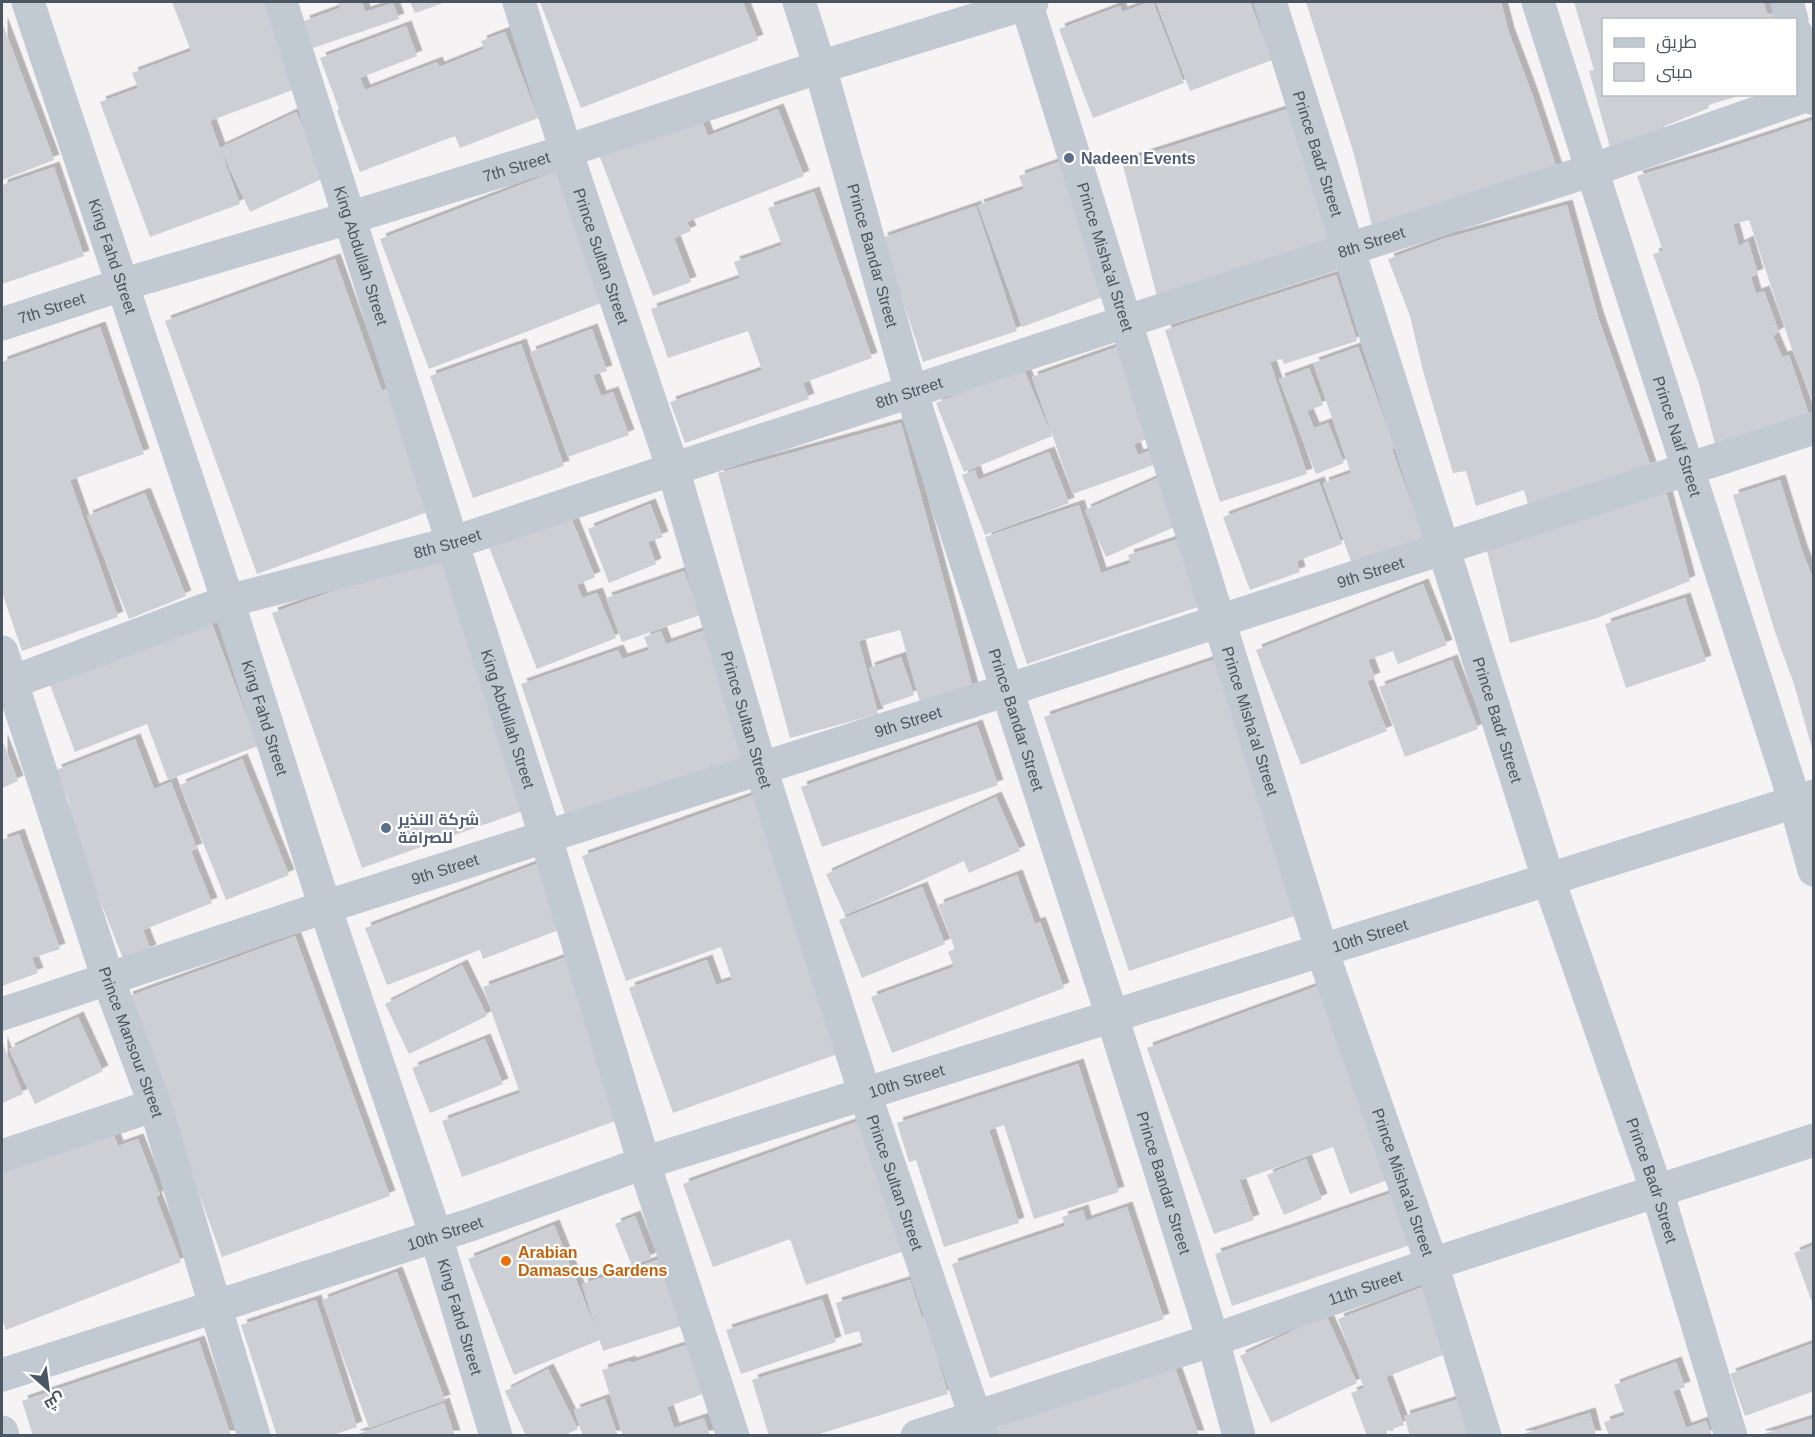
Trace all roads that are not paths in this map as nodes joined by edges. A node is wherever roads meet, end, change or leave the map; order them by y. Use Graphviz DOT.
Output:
graph roads {
  1 [pos="28,2"];
  2 [pos="280,2"];
  3 [pos="519,2"];
  4 [pos="799,2"];
  5 [pos="1028,2"];
  6 [pos="1270,2"];
  7 [pos="1538,2"];
  8 [pos="1787,2"];
  9 [pos="1791,18"];
  10 [pos="1797,37"];
  11 [pos="820,67"];
  12 [pos="1813,95"];
  13 [pos="566,152"];
  14 [pos="1592,170"];
  15 [pos="349,218"];
  16 [pos="1348,249"];
  17 [pos="122,285"];
  18 [pos="1126,321"];
  19 [pos="2,324"];
  20 [pos="911,391"];
  21 [pos="1814,428"];
  22 [pos="673,468"];
  23 [pos="1687,468"];
  24 [pos="452,543"];
  25 [pos="1443,547"];
  26 [pos="228,601"];
  27 [pos="1219,620"];
  28 [pos="2,652"];
  29 [pos="6,684"];
  30 [pos="1007,690"];
  31 [pos="761,769"];
  32 [pos="1804,799"];
  33 [pos="546,838"];
  34 [pos="1814,870"];
  35 [pos="1548,878"];
  36 [pos="325,907"];
  37 [pos="1322,951"];
  38 [pos="108,979"];
  39 [pos="2,1014"];
  40 [pos="1112,1016"];
  41 [pos="865,1094"];
  42 [pos="155,1105"];
  43 [pos="1814,1140"];
  44 [pos="2,1156"];
  45 [pos="644,1163"];
  46 [pos="1657,1191"];
  47 [pos="436,1236"];
  48 [pos="1432,1264"];
  49 [pos="215,1307"];
  50 [pos="1213,1340"];
  51 [pos="2,1375"];
  52 [pos="979,1426"];
  53 [pos="254,1436"];
  54 [pos="496,1436"];
  55 [pos="733,1436"];
  56 [pos="916,1436"];
  57 [pos="1239,1436"];
  58 [pos="1485,1436"];
  59 [pos="1731,1436"];
  1 -- 17 [label="street, King Fahd Street"];
  2 -- 15 [label="street, King Abdullah Street"];
  3 -- 13 [label="street, Prince Sultan Street"];
  4 -- 11 [label="street, Prince Bandar Street"];
  5 -- 11 [label="street, 7th Street"];
  5 -- 18 [label="street, Prince Misha'al Street"];
  6 -- 16 [label="street, Prince Badr Street"];
  7 -- 14 [label="street, Prince Naif Street"];
  8 -- 9 [label="street"];
  10 -- 12 [label="street"];
  11 -- 13 [label="street, 7th Street"];
  11 -- 20 [label="street, Prince Bandar Street"];
  12 -- 14 [label="street, 8th Street"];
  13 -- 15 [label="street, 7th Street"];
  13 -- 22 [label="street, Prince Sultan Street"];
  14 -- 16 [label="street, 8th Street"];
  14 -- 23 [label="street, Prince Naif Street"];
  15 -- 17 [label="street, 7th Street"];
  15 -- 24 [label="street, King Abdullah Street"];
  16 -- 18 [label="street, 8th Street"];
  16 -- 25 [label="street, Prince Badr Street"];
  17 -- 19 [label="street, 7th Street"];
  17 -- 26 [label="street, King Fahd Street"];
  18 -- 20 [label="street, 8th Street"];
  18 -- 27 [label="street, Prince Misha'al Street"];
  20 -- 22 [label="street, 8th Street"];
  20 -- 30 [label="street, Prince Bandar Street"];
  21 -- 23 [label="street, 9th Street"];
  22 -- 24 [label="street, 8th Street"];
  22 -- 31 [label="street, Prince Sultan Street"];
  23 -- 25 [label="street, 9th Street"];
  23 -- 32 [label="street, Prince Naif Street"];
  24 -- 26 [label="street, 8th Street"];
  24 -- 33 [label="street, King Abdullah Street"];
  25 -- 27 [label="street, 9th Street"];
  25 -- 35 [label="street, Prince Badr Street"];
  26 -- 29 [label="street, 8th Street"];
  26 -- 36 [label="street, King Fahd Street"];
  27 -- 30 [label="street, 9th Street"];
  27 -- 37 [label="street, Prince Misha'al Street"];
  28 -- 29 [label="street, Prince Mansour Street"];
  29 -- 38 [label="street, Prince Mansour Street"];
  30 -- 31 [label="street, 9th Street"];
  30 -- 40 [label="street, Prince Bandar Street"];
  31 -- 33 [label="street, 9th Street"];
  31 -- 41 [label="street, Prince Sultan Street"];
  32 -- 34 [label="street, Prince Naif Street"];
  32 -- 35 [label="street, 10th Street"];
  33 -- 36 [label="street, 9th Street"];
  33 -- 45 [label="street, King Abdullah Street"];
  35 -- 37 [label="street, 10th Street"];
  35 -- 46 [label="street, Prince Badr Street"];
  36 -- 38 [label="street, 9th Street"];
  36 -- 47 [label="street, King Fahd Street"];
  37 -- 40 [label="street, 10th Street"];
  37 -- 48 [label="street, Prince Misha'al Street"];
  38 -- 39 [label="street, 9th Street"];
  38 -- 42 [label="street, Prince Mansour Street"];
  40 -- 41 [label="street, 10th Street"];
  40 -- 50 [label="street, Prince Bandar Street"];
  41 -- 45 [label="street, 10th Street"];
  41 -- 52 [label="street, Prince Sultan Street"];
  42 -- 44 [label="street"];
  42 -- 49 [label="street, Prince Mansour Street"];
  43 -- 46 [label="street, 11th Street"];
  45 -- 47 [label="street, 10th Street"];
  45 -- 55 [label="street, King Abdullah Street"];
  46 -- 48 [label="street, 11th Street"];
  46 -- 59 [label="street, Prince Badr Street"];
  47 -- 49 [label="street, 10th Street"];
  47 -- 54 [label="street, King Fahd Street"];
  48 -- 50 [label="street, 11th Street"];
  48 -- 58 [label="street, Prince Misha'al Street"];
  49 -- 51 [label="street, 10th Street"];
  49 -- 53 [label="street, Prince Mansour Street"];
  50 -- 52 [label="street, 11th Street"];
  50 -- 57 [label="street, Prince Bandar Street"];
  52 -- 56 [label="street, 11th Street"];
}
